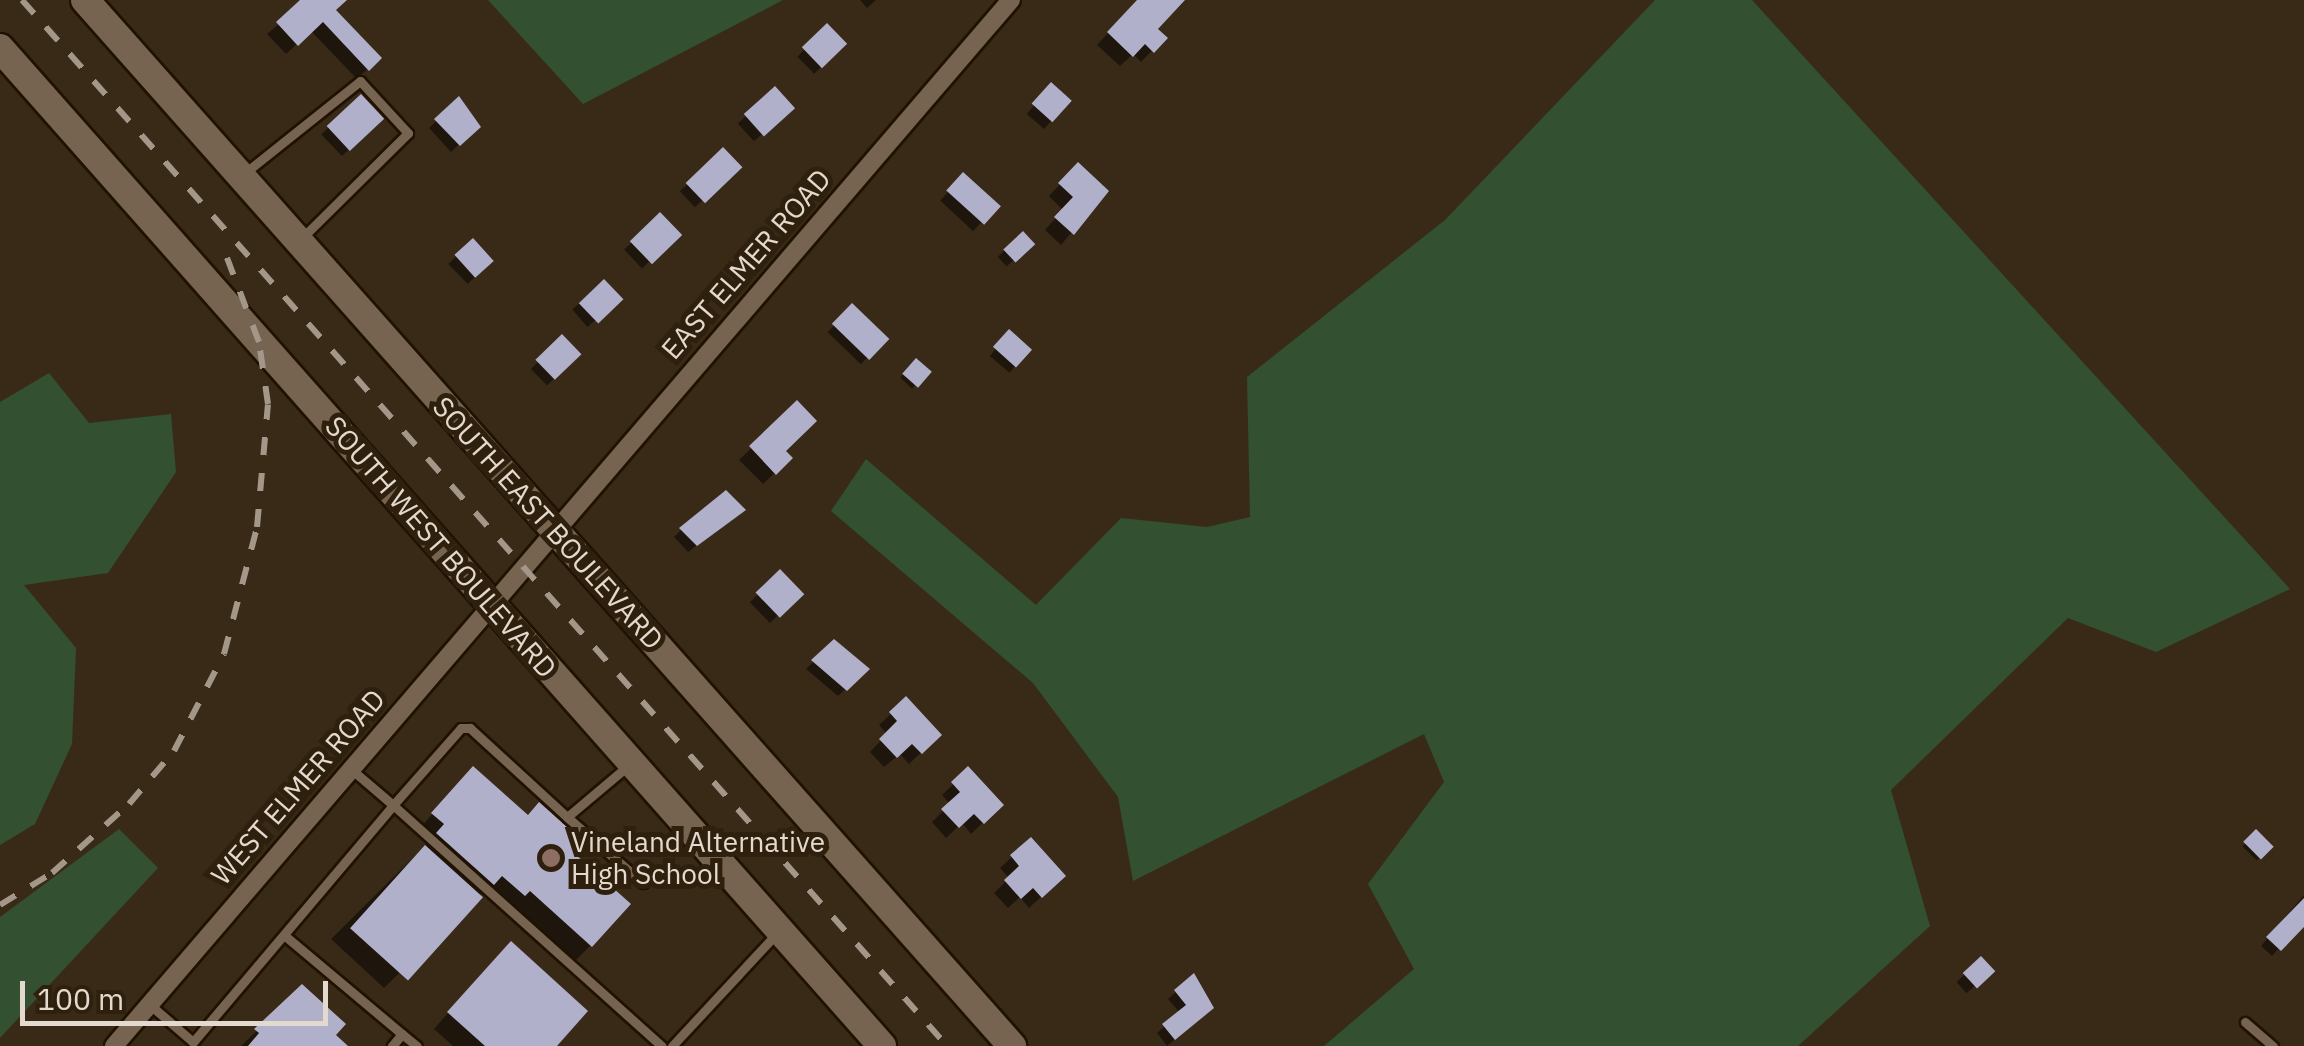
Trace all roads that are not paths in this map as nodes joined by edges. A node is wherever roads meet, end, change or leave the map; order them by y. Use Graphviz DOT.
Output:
graph roads {
  1 [pos="85,0"];
  2 [pos="1011,0"];
  3 [pos="0,48"];
  4 [pos="240,177"];
  5 [pos="298,242"];
  6 [pos="555,530"];
  7 [pos="524,566"];
  8 [pos="492,604"];
  9 [pos="632,763"];
  10 [pos="351,768"];
  11 [pos="393,806"];
  12 [pos="567,817"];
  13 [pos="643,883"];
  14 [pos="780,930"];
  15 [pos="284,935"];
  16 [pos="149,1004"];
  17 [pos="2245,1022"];
  18 [pos="402,1034"];
  19 [pos="195,1044"];
  20 [pos="114,1046"];
  21 [pos="392,1046"];
  22 [pos="417,1046"];
  23 [pos="662,1046"];
  24 [pos="672,1046"];
  25 [pos="882,1046"];
  26 [pos="1012,1046"];
  27 [pos="2273,1046"];
  1 -- 4 [label="main road, SOUTH EAST BOULEVARD"];
  2 -- 6 [label="street, EAST ELMER ROAD"];
  3 -- 8 [label="main road, SOUTH WEST BOULEVARD"];
  4 -- 5 [label="main road, SOUTH EAST BOULEVARD"];
  4 -- 5 [label="lane"];
  5 -- 6 [label="main road, SOUTH EAST BOULEVARD"];
  6 -- 7 [label="street, EAST ELMER ROAD"];
  6 -- 26 [label="main road, SOUTH EAST BOULEVARD"];
  7 -- 8 [label="street, WEST ELMER ROAD"];
  8 -- 9 [label="main road, SOUTH WEST BOULEVARD"];
  8 -- 10 [label="street, WEST ELMER ROAD"];
  9 -- 12 [label="lane"];
  9 -- 14 [label="main road, SOUTH WEST BOULEVARD"];
  10 -- 11 [label="lane"];
  10 -- 16 [label="street, WEST ELMER ROAD"];
  11 -- 12 [label="lane"];
  11 -- 15 [label="lane"];
  11 -- 23 [label="lane"];
  12 -- 13 [label="lane"];
  14 -- 24 [label="lane"];
  14 -- 25 [label="main road, SOUTH WEST BOULEVARD"];
  15 -- 18 [label="lane"];
  15 -- 19 [label="lane"];
  16 -- 19 [label="lane"];
  16 -- 20 [label="street, WEST ELMER ROAD"];
  17 -- 27 [label="lane"];
  18 -- 21 [label="lane"];
  18 -- 22 [label="lane"];
}
